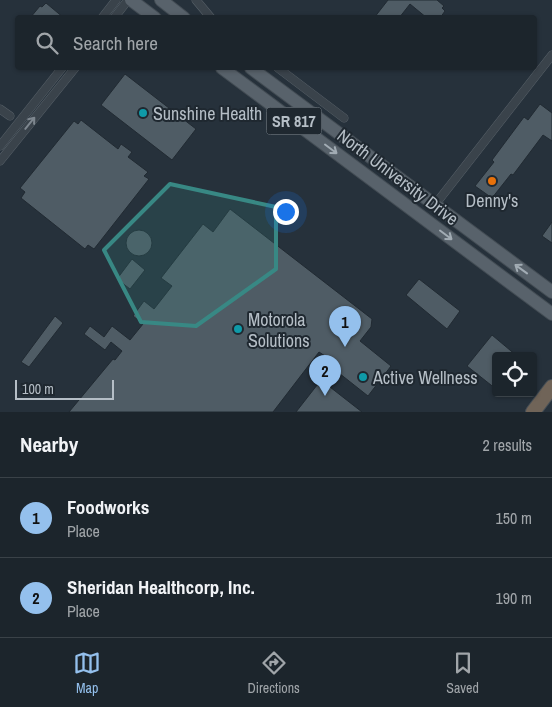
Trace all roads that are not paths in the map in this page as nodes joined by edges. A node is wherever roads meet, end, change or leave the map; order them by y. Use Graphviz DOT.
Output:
graph roads {
  1 [pos="116,0"];
  2 [pos="130,0"];
  3 [pos="161,0"];
  4 [pos="196,0"];
  5 [pos="104,15"];
  6 [pos="117,15"];
  7 [pos="151,15"];
  8 [pos="180,15"];
  9 [pos="209,15"];
  10 [pos="552,55"];
  11 [pos="60,70"];
  12 [pos="72,70"];
  13 [pos="225,70"];
  14 [pos="253,70"];
  15 [pos="281,70"];
  16 [pos="253,91"];
  17 [pos="293,99"];
  18 [pos="0,109"];
  19 [pos="10,116"];
  20 [pos="344,118"];
  21 [pos="0,146"];
  22 [pos="0,161"];
  23 [pos="434,206"];
  24 [pos="412,209"];
  25 [pos="427,220"];
  26 [pos="456,221"];
  27 [pos="552,292"];
  28 [pos="552,314"];
  29 [pos="552,387"];
  30 [pos="533,412"];
  1 -- 5 [label="street"];
  2 -- 6 [label="street"];
  2 -- 7 [label="main road"];
  3 -- 8 [label="main road"];
  4 -- 9 [label="street"];
  10 -- 23 [label="street"];
  11 -- 21 [label="street"];
  22 -- 12 [label="street, one-way"];
  13 -- 16 [label="main road, North University Drive / SR 817"];
  14 -- 17 [label="main road, North University Drive / SR 817"];
  15 -- 20 [label="street"];
  16 -- 17 [label="main road"];
  16 -- 24 [label="main road, North University Drive / SR 817, one-way"];
  17 -- 23 [label="main road, North University Drive / SR 817"];
  18 -- 19 [label="street"];
  23 -- 24 [label="main road"];
  23 -- 26 [label="main road, North University Drive / SR 817"];
  24 -- 25 [label="main road, North University Drive / SR 817"];
  25 -- 26 [label="main road"];
  25 -- 28 [label="main road, North University Drive / SR 817, one-way"];
  27 -- 26 [label="main road, North University Drive / SR 817, one-way"];
  29 -- 30 [label="highway"];
}
